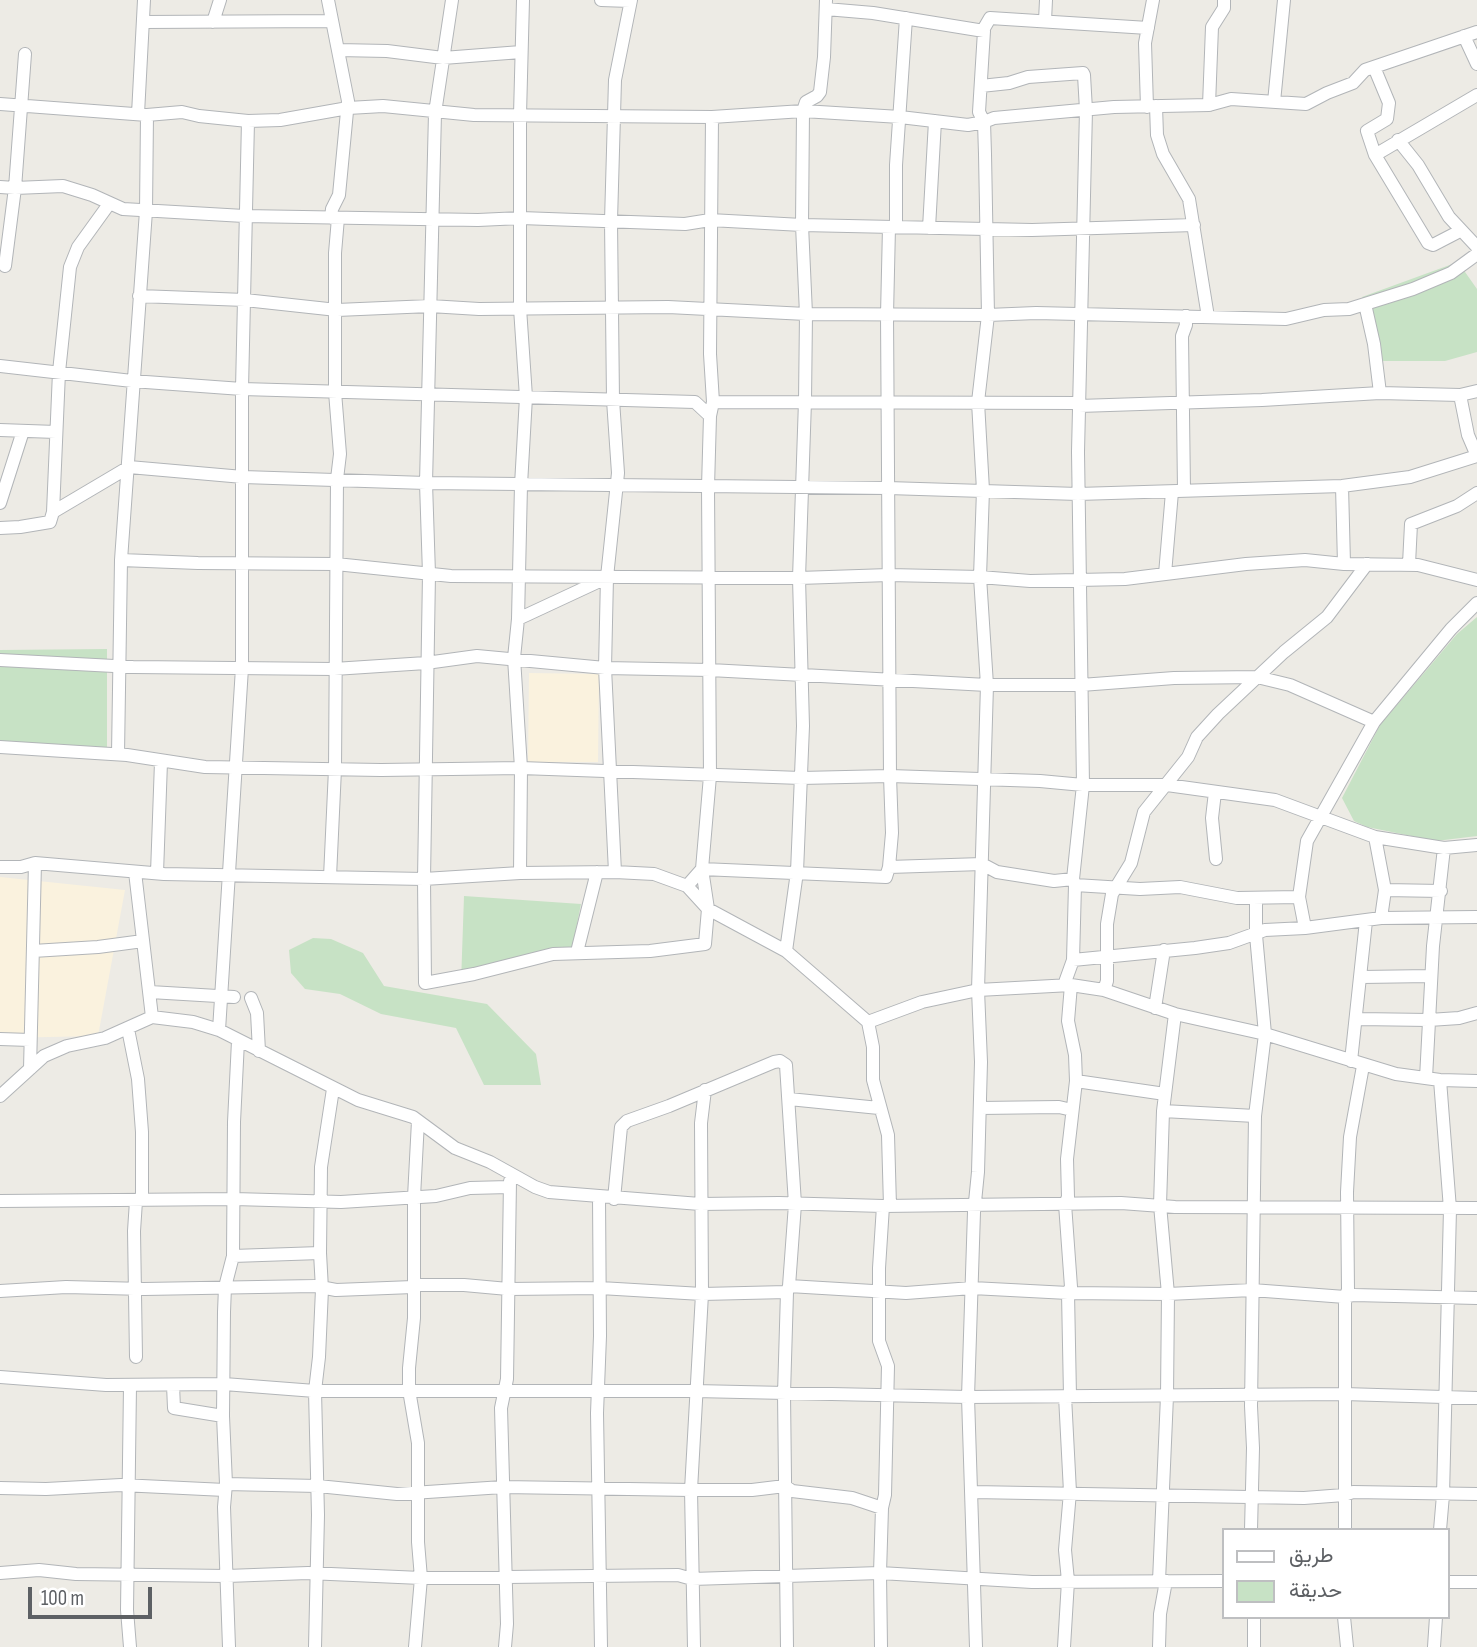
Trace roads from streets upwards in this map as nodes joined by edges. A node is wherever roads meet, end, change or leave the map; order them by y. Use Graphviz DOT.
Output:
graph roads {
  1 [pos="145,0"];
  2 [pos="220,0"];
  3 [pos="328,0"];
  4 [pos="452,0"];
  5 [pos="523,0"];
  6 [pos="601,0"];
  7 [pos="630,0"];
  8 [pos="1046,0"];
  9 [pos="1153,0"];
  10 [pos="1224,0"];
  11 [pos="1284,0"];
  12 [pos="826,4"];
  13 [pos="906,18"];
  14 [pos="331,21"];
  15 [pos="143,22"];
  16 [pos="213,22"];
  17 [pos="1045,22"];
  18 [pos="1148,29"];
  19 [pos="983,30"];
  20 [pos="1477,32"];
  21 [pos="1464,36"];
  22 [pos="338,50"];
  23 [pos="521,52"];
  24 [pos="25,54"];
  25 [pos="443,58"];
  26 [pos="1477,64"];
  27 [pos="1374,67"];
  28 [pos="981,86"];
  29 [pos="1477,96"];
  30 [pos="1274,102"];
  31 [pos="0,104"];
  32 [pos="22,105"];
  33 [pos="1209,105"];
  34 [pos="1152,107"];
  35 [pos="348,108"];
  36 [pos="1086,110"];
  37 [pos="803,111"];
  38 [pos="435,113"];
  39 [pos="142,115"];
  40 [pos="520,115"];
  41 [pos="613,115"];
  42 [pos="712,117"];
  43 [pos="900,117"];
  44 [pos="248,121"];
  45 [pos="935,121"];
  46 [pos="984,122"];
  47 [pos="1398,140"];
  48 [pos="1376,155"];
  49 [pos="0,187"];
  50 [pos="15,188"];
  51 [pos="109,204"];
  52 [pos="146,211"];
  53 [pos="244,216"];
  54 [pos="335,218"];
  55 [pos="521,218"];
  56 [pos="432,219"];
  57 [pos="611,220"];
  58 [pos="710,220"];
  59 [pos="802,225"];
  60 [pos="1194,225"];
  61 [pos="893,227"];
  62 [pos="929,228"];
  63 [pos="985,228"];
  64 [pos="1082,230"];
  65 [pos="1460,231"];
  66 [pos="1477,247"];
  67 [pos="1477,254"];
  68 [pos="5,266"];
  69 [pos="139,296"];
  70 [pos="245,300"];
  71 [pos="1365,304"];
  72 [pos="430,306"];
  73 [pos="611,307"];
  74 [pos="520,309"];
  75 [pos="337,310"];
  76 [pos="712,310"];
  77 [pos="806,314"];
  78 [pos="887,314"];
  79 [pos="988,315"];
  80 [pos="1081,315"];
  81 [pos="1186,316"];
  82 [pos="1208,317"];
  83 [pos="0,366"];
  84 [pos="59,372"];
  85 [pos="132,381"];
  86 [pos="242,389"];
  87 [pos="1477,391"];
  88 [pos="335,392"];
  89 [pos="1380,393"];
  90 [pos="428,394"];
  91 [pos="1460,395"];
  92 [pos="526,397"];
  93 [pos="613,400"];
  94 [pos="805,401"];
  95 [pos="889,401"];
  96 [pos="713,402"];
  97 [pos="978,402"];
  98 [pos="1184,402"];
  99 [pos="1079,405"];
  100 [pos="710,416"];
  101 [pos="0,430"];
  102 [pos="23,431"];
  103 [pos="55,432"];
  104 [pos="129,467"];
  105 [pos="4,472"];
  106 [pos="243,477"];
  107 [pos="337,479"];
  108 [pos="426,483"];
  109 [pos="521,485"];
  110 [pos="616,486"];
  111 [pos="708,486"];
  112 [pos="1342,486"];
  113 [pos="801,488"];
  114 [pos="888,488"];
  115 [pos="984,490"];
  116 [pos="1178,491"];
  117 [pos="1477,493"];
  118 [pos="1078,494"];
  119 [pos="0,503"];
  120 [pos="53,512"];
  121 [pos="0,528"];
  122 [pos="121,559"];
  123 [pos="243,563"];
  124 [pos="336,564"];
  125 [pos="1344,564"];
  126 [pos="1367,564"];
  127 [pos="1409,564"];
  128 [pos="429,574"];
  129 [pos="1166,574"];
  130 [pos="518,575"];
  131 [pos="889,575"];
  132 [pos="607,577"];
  133 [pos="980,577"];
  134 [pos="709,578"];
  135 [pos="799,578"];
  136 [pos="1477,580"];
  137 [pos="1079,581"];
  138 [pos="1477,603"];
  139 [pos="519,619"];
  140 [pos="514,658"];
  141 [pos="0,660"];
  142 [pos="426,663"];
  143 [pos="118,666"];
  144 [pos="242,668"];
  145 [pos="605,668"];
  146 [pos="334,669"];
  147 [pos="710,670"];
  148 [pos="804,676"];
  149 [pos="1257,677"];
  150 [pos="889,680"];
  151 [pos="987,685"];
  152 [pos="1081,685"];
  153 [pos="1374,722"];
  154 [pos="0,747"];
  155 [pos="118,754"];
  156 [pos="162,762"];
  157 [pos="237,766"];
  158 [pos="521,768"];
  159 [pos="335,769"];
  160 [pos="427,769"];
  161 [pos="610,772"];
  162 [pos="710,776"];
  163 [pos="890,776"];
  164 [pos="801,778"];
  165 [pos="984,780"];
  166 [pos="1083,785"];
  167 [pos="1167,785"];
  168 [pos="1214,792"];
  169 [pos="1321,816"];
  170 [pos="1376,837"];
  171 [pos="1477,845"];
  172 [pos="1444,848"];
  173 [pos="1216,859"];
  174 [pos="34,863"];
  175 [pos="982,864"];
  176 [pos="0,867"];
  177 [pos="889,867"];
  178 [pos="702,869"];
  179 [pos="135,872"];
  180 [pos="597,872"];
  181 [pos="615,872"];
  182 [pos="797,872"];
  183 [pos="157,873"];
  184 [pos="520,873"];
  185 [pos="227,875"];
  186 [pos="330,877"];
  187 [pos="424,879"];
  188 [pos="1074,882"];
  189 [pos="687,886"];
  190 [pos="1115,887"];
  191 [pos="1385,890"];
  192 [pos="1441,891"];
  193 [pos="1299,897"];
  194 [pos="1256,898"];
  195 [pos="708,909"];
  196 [pos="1436,916"];
  197 [pos="1477,917"];
  198 [pos="1381,918"];
  199 [pos="1366,921"];
  200 [pos="1305,928"];
  201 [pos="1256,935"];
  202 [pos="143,941"];
  203 [pos="1164,950"];
  204 [pos="33,951"];
  205 [pos="786,951"];
  206 [pos="577,952"];
  207 [pos="1105,956"];
  208 [pos="1073,960"];
  209 [pos="1430,976"];
  210 [pos="1362,977"];
  211 [pos="1067,985"];
  212 [pos="978,989"];
  213 [pos="1104,990"];
  214 [pos="150,992"];
  215 [pos="228,997"];
  216 [pos="251,998"];
  217 [pos="1155,1008"];
  218 [pos="1477,1013"];
  219 [pos="1175,1014"];
  220 [pos="152,1017"];
  221 [pos="1358,1018"];
  222 [pos="1429,1020"];
  223 [pos="868,1021"];
  224 [pos="128,1029"];
  225 [pos="219,1030"];
  226 [pos="1265,1034"];
  227 [pos="0,1040"];
  228 [pos="30,1040"];
  229 [pos="239,1041"];
  230 [pos="259,1051"];
  231 [pos="1357,1063"];
  232 [pos="30,1069"];
  233 [pos="1426,1078"];
  234 [pos="1440,1080"];
  235 [pos="1076,1081"];
  236 [pos="1477,1081"];
  237 [pos="333,1089"];
  238 [pos="705,1090"];
  239 [pos="1165,1094"];
  240 [pos="0,1096"];
  241 [pos="789,1099"];
  242 [pos="879,1108"];
  243 [pos="980,1108"];
  244 [pos="1072,1110"];
  245 [pos="1163,1111"];
  246 [pos="1255,1116"];
  247 [pos="418,1121"];
  248 [pos="511,1174"];
  249 [pos="509,1188"];
  250 [pos="414,1197"];
  251 [pos="599,1198"];
  252 [pos="234,1199"];
  253 [pos="614,1199"];
  254 [pos="0,1201"];
  255 [pos="136,1201"];
  256 [pos="321,1201"];
  257 [pos="701,1204"];
  258 [pos="795,1204"];
  259 [pos="975,1204"];
  260 [pos="1065,1204"];
  261 [pos="1160,1205"];
  262 [pos="887,1206"];
  263 [pos="1252,1206"];
  264 [pos="1347,1208"];
  265 [pos="1477,1208"];
  266 [pos="1450,1209"];
  267 [pos="320,1253"];
  268 [pos="233,1256"];
  269 [pos="225,1287"];
  270 [pos="413,1287"];
  271 [pos="134,1288"];
  272 [pos="600,1288"];
  273 [pos="972,1288"];
  274 [pos="322,1289"];
  275 [pos="508,1289"];
  276 [pos="788,1289"];
  277 [pos="1252,1290"];
  278 [pos="0,1291"];
  279 [pos="880,1292"];
  280 [pos="1068,1293"];
  281 [pos="702,1294"];
  282 [pos="1167,1294"];
  283 [pos="1447,1296"];
  284 [pos="1345,1297"];
  285 [pos="1477,1298"];
  286 [pos="136,1357"];
  287 [pos="0,1377"];
  288 [pos="224,1384"];
  289 [pos="173,1385"];
  290 [pos="130,1386"];
  291 [pos="410,1390"];
  292 [pos="314,1391"];
  293 [pos="598,1391"];
  294 [pos="695,1391"];
  295 [pos="503,1392"];
  296 [pos="784,1394"];
  297 [pos="1344,1394"];
  298 [pos="1252,1395"];
  299 [pos="887,1396"];
  300 [pos="1068,1396"];
  301 [pos="1167,1396"];
  302 [pos="968,1397"];
  303 [pos="1446,1398"];
  304 [pos="1477,1398"];
  305 [pos="223,1416"];
  306 [pos="130,1486"];
  307 [pos="318,1486"];
  308 [pos="785,1486"];
  309 [pos="226,1487"];
  310 [pos="503,1487"];
  311 [pos="0,1488"];
  312 [pos="600,1488"];
  313 [pos="691,1490"];
  314 [pos="418,1492"];
  315 [pos="973,1492"];
  316 [pos="1070,1492"];
  317 [pos="1477,1494"];
  318 [pos="1344,1495"];
  319 [pos="1443,1495"];
  320 [pos="1162,1496"];
  321 [pos="1250,1496"];
  322 [pos="882,1508"];
  323 [pos="1251,1528"];
  324 [pos="1345,1528"];
  325 [pos="1440,1528"];
  326 [pos="0,1573"];
  327 [pos="129,1573"];
  328 [pos="880,1573"];
  329 [pos="318,1574"];
  330 [pos="786,1575"];
  331 [pos="227,1576"];
  332 [pos="598,1576"];
  333 [pos="505,1577"];
  334 [pos="421,1578"];
  335 [pos="974,1578"];
  336 [pos="692,1579"];
  337 [pos="1068,1581"];
  338 [pos="1162,1581"];
  339 [pos="1222,1581"];
  340 [pos="1449,1582"];
  341 [pos="1477,1582"];
  342 [pos="1254,1619"];
  343 [pos="1344,1619"];
  344 [pos="1436,1619"];
  345 [pos="130,1647"];
  346 [pos="229,1647"];
  347 [pos="315,1647"];
  348 [pos="415,1647"];
  349 [pos="505,1647"];
  350 [pos="601,1647"];
  351 [pos="694,1647"];
  352 [pos="787,1647"];
  353 [pos="881,1647"];
  354 [pos="976,1647"];
  355 [pos="1064,1647"];
  356 [pos="1159,1647"];
  357 [pos="1254,1647"];
  358 [pos="1346,1647"];
  359 [pos="1434,1647"];
  1 -- 15 [label="street"];
  2 -- 16 [label="street"];
  3 -- 14 [label="street"];
  4 -- 25 [label="street"];
  5 -- 23 [label="street"];
  6 -- 7 [label="street"];
  7 -- 41 [label="street"];
  8 -- 17 [label="street"];
  9 -- 18 [label="street"];
  10 -- 33 [label="street"];
  11 -- 30 [label="street"];
  12 -- 13 [label="street"];
  12 -- 37 [label="street"];
  13 -- 19 [label="street"];
  13 -- 43 [label="street"];
  14 -- 16 [label="street"];
  14 -- 22 [label="street"];
  15 -- 16 [label="street"];
  15 -- 39 [label="street"];
  17 -- 18 [label="street"];
  17 -- 19 [label="street"];
  18 -- 34 [label="street"];
  19 -- 28 [label="street"];
  20 -- 21 [label="street"];
  21 -- 26 [label="street"];
  21 -- 27 [label="street"];
  22 -- 25 [label="street"];
  22 -- 35 [label="street"];
  23 -- 25 [label="street"];
  23 -- 40 [label="street"];
  24 -- 32 [label="street"];
  25 -- 38 [label="street"];
  27 -- 30 [label="street"];
  27 -- 48 [label="street"];
  28 -- 36 [label="street"];
  28 -- 46 [label="street"];
  29 -- 47 [label="street"];
  30 -- 33 [label="street"];
  31 -- 32 [label="street"];
  32 -- 39 [label="street"];
  32 -- 50 [label="street"];
  33 -- 34 [label="street"];
  34 -- 36 [label="street"];
  34 -- 60 [label="street"];
  35 -- 38 [label="street"];
  35 -- 44 [label="street"];
  35 -- 54 [label="street"];
  36 -- 46 [label="street"];
  36 -- 64 [label="street"];
  37 -- 42 [label="street"];
  37 -- 43 [label="street"];
  37 -- 59 [label="street"];
  38 -- 40 [label="street"];
  38 -- 56 [label="street"];
  39 -- 44 [label="street"];
  39 -- 52 [label="street"];
  40 -- 41 [label="street"];
  40 -- 55 [label="street"];
  41 -- 42 [label="street"];
  41 -- 57 [label="street"];
  42 -- 58 [label="street"];
  43 -- 45 [label="street"];
  43 -- 61 [label="street"];
  44 -- 53 [label="street"];
  45 -- 46 [label="street"];
  45 -- 62 [label="street"];
  46 -- 63 [label="street"];
  47 -- 48 [label="street"];
  47 -- 65 [label="street"];
  48 -- 65 [label="street"];
  49 -- 50 [label="street"];
  50 -- 51 [label="street"];
  50 -- 68 [label="street"];
  51 -- 52 [label="street"];
  51 -- 84 [label="street"];
  52 -- 53 [label="street"];
  52 -- 69 [label="street"];
  53 -- 54 [label="street"];
  53 -- 70 [label="street"];
  54 -- 56 [label="street"];
  54 -- 75 [label="street"];
  55 -- 56 [label="street"];
  55 -- 57 [label="street"];
  55 -- 74 [label="street"];
  56 -- 72 [label="street"];
  57 -- 58 [label="street"];
  57 -- 73 [label="street"];
  58 -- 59 [label="street"];
  58 -- 76 [label="street"];
  59 -- 61 [label="street"];
  59 -- 77 [label="street"];
  60 -- 64 [label="street"];
  60 -- 82 [label="street"];
  61 -- 62 [label="street"];
  61 -- 78 [label="street"];
  62 -- 63 [label="street"];
  63 -- 64 [label="street"];
  63 -- 79 [label="street"];
  64 -- 80 [label="street"];
  65 -- 66 [label="street"];
  67 -- 71 [label="street"];
  69 -- 70 [label="street"];
  69 -- 85 [label="street"];
  70 -- 75 [label="street"];
  70 -- 86 [label="street"];
  71 -- 82 [label="street"];
  71 -- 89 [label="street"];
  72 -- 74 [label="street"];
  72 -- 75 [label="street"];
  72 -- 90 [label="street"];
  73 -- 74 [label="street"];
  73 -- 76 [label="street"];
  73 -- 93 [label="street"];
  74 -- 92 [label="street"];
  75 -- 88 [label="street"];
  76 -- 77 [label="street"];
  76 -- 96 [label="street"];
  77 -- 78 [label="street"];
  77 -- 94 [label="street"];
  78 -- 79 [label="street"];
  78 -- 95 [label="street"];
  79 -- 80 [label="street"];
  79 -- 97 [label="street"];
  80 -- 81 [label="street"];
  80 -- 99 [label="street"];
  81 -- 82 [label="street"];
  81 -- 98 [label="street"];
  83 -- 84 [label="street"];
  84 -- 85 [label="street"];
  84 -- 103 [label="street"];
  85 -- 86 [label="street"];
  85 -- 104 [label="street"];
  86 -- 88 [label="street"];
  86 -- 106 [label="street"];
  87 -- 91 [label="street"];
  88 -- 90 [label="street"];
  88 -- 107 [label="street"];
  89 -- 91 [label="street"];
  89 -- 98 [label="street"];
  90 -- 92 [label="street"];
  90 -- 108 [label="street"];
  91 -- 112 [label="street"];
  92 -- 93 [label="street"];
  92 -- 109 [label="street"];
  93 -- 100 [label="street"];
  93 -- 110 [label="street"];
  94 -- 95 [label="street"];
  94 -- 96 [label="street"];
  94 -- 113 [label="street"];
  95 -- 97 [label="street"];
  95 -- 114 [label="street"];
  96 -- 100 [label="street"];
  97 -- 99 [label="street"];
  97 -- 115 [label="street"];
  98 -- 99 [label="street"];
  98 -- 116 [label="street"];
  99 -- 118 [label="street"];
  100 -- 111 [label="street"];
  101 -- 102 [label="street"];
  102 -- 103 [label="street"];
  102 -- 105 [label="street"];
  103 -- 120 [label="street"];
  104 -- 106 [label="street"];
  104 -- 120 [label="street"];
  104 -- 122 [label="street"];
  105 -- 119 [label="street"];
  106 -- 107 [label="street"];
  106 -- 123 [label="street"];
  107 -- 108 [label="street"];
  107 -- 124 [label="street"];
  108 -- 109 [label="street"];
  108 -- 128 [label="street"];
  109 -- 110 [label="street"];
  109 -- 130 [label="street"];
  110 -- 111 [label="street"];
  110 -- 132 [label="street"];
  111 -- 113 [label="street"];
  111 -- 134 [label="street"];
  112 -- 116 [label="street"];
  112 -- 125 [label="street"];
  113 -- 114 [label="street"];
  113 -- 135 [label="street"];
  114 -- 115 [label="street"];
  114 -- 131 [label="street"];
  115 -- 118 [label="street"];
  115 -- 133 [label="street"];
  116 -- 118 [label="street"];
  116 -- 129 [label="street"];
  117 -- 127 [label="street"];
  118 -- 137 [label="street"];
  120 -- 121 [label="street"];
  122 -- 123 [label="street"];
  122 -- 143 [label="street"];
  123 -- 124 [label="street"];
  123 -- 144 [label="street"];
  124 -- 128 [label="street"];
  124 -- 146 [label="street"];
  125 -- 126 [label="street"];
  125 -- 129 [label="street"];
  126 -- 127 [label="street"];
  126 -- 149 [label="street"];
  127 -- 136 [label="street"];
  128 -- 130 [label="street"];
  128 -- 142 [label="street"];
  129 -- 137 [label="street"];
  130 -- 132 [label="street"];
  130 -- 139 [label="street"];
  131 -- 133 [label="street"];
  131 -- 135 [label="street"];
  131 -- 150 [label="street"];
  132 -- 134 [label="street"];
  132 -- 139 [label="street"];
  132 -- 145 [label="street"];
  133 -- 137 [label="street"];
  133 -- 151 [label="street"];
  134 -- 135 [label="street"];
  134 -- 147 [label="street"];
  135 -- 148 [label="street"];
  137 -- 152 [label="street"];
  138 -- 153 [label="street"];
  139 -- 140 [label="street"];
  140 -- 142 [label="street"];
  140 -- 145 [label="street"];
  140 -- 158 [label="street"];
  141 -- 143 [label="street"];
  142 -- 146 [label="street"];
  142 -- 160 [label="street"];
  143 -- 144 [label="street"];
  143 -- 155 [label="street"];
  144 -- 146 [label="street"];
  144 -- 157 [label="street"];
  145 -- 147 [label="street"];
  145 -- 161 [label="street"];
  146 -- 159 [label="street"];
  147 -- 148 [label="street"];
  147 -- 162 [label="street"];
  148 -- 150 [label="street"];
  148 -- 164 [label="street"];
  149 -- 152 [label="street"];
  149 -- 153 [label="street"];
  149 -- 167 [label="street"];
  150 -- 151 [label="street"];
  150 -- 163 [label="street"];
  151 -- 152 [label="street"];
  151 -- 165 [label="street"];
  152 -- 166 [label="street"];
  153 -- 169 [label="street"];
  154 -- 155 [label="street"];
  155 -- 156 [label="street"];
  156 -- 157 [label="street"];
  156 -- 183 [label="street"];
  157 -- 159 [label="street"];
  157 -- 185 [label="street"];
  158 -- 160 [label="street"];
  158 -- 161 [label="street"];
  158 -- 184 [label="street"];
  159 -- 160 [label="street"];
  159 -- 186 [label="street"];
  160 -- 187 [label="street"];
  161 -- 162 [label="street"];
  161 -- 181 [label="street"];
  162 -- 164 [label="street"];
  162 -- 178 [label="street"];
  163 -- 164 [label="street"];
  163 -- 165 [label="street"];
  163 -- 177 [label="street"];
  164 -- 182 [label="street"];
  165 -- 166 [label="street"];
  165 -- 175 [label="street"];
  166 -- 167 [label="street"];
  166 -- 188 [label="street"];
  167 -- 168 [label="street"];
  167 -- 190 [label="street"];
  168 -- 169 [label="street"];
  168 -- 173 [label="street"];
  169 -- 170 [label="street"];
  169 -- 193 [label="street"];
  170 -- 172 [label="street"];
  170 -- 191 [label="street"];
  171 -- 172 [label="street"];
  172 -- 192 [label="street"];
  174 -- 176 [label="street"];
  174 -- 179 [label="street"];
  174 -- 204 [label="street"];
  175 -- 177 [label="street"];
  175 -- 188 [label="street"];
  175 -- 212 [label="street"];
  177 -- 182 [label="street"];
  178 -- 182 [label="street"];
  178 -- 189 [label="street"];
  178 -- 195 [label="street"];
  179 -- 183 [label="street"];
  179 -- 202 [label="street"];
  180 -- 181 [label="street"];
  180 -- 184 [label="street"];
  180 -- 206 [label="street"];
  181 -- 189 [label="street"];
  182 -- 205 [label="street"];
  183 -- 185 [label="street"];
  184 -- 187 [label="street"];
  185 -- 186 [label="street"];
  185 -- 215 [label="street"];
  186 -- 187 [label="street"];
  187 -- 206 [label="street"];
  188 -- 190 [label="street"];
  188 -- 208 [label="street"];
  189 -- 195 [label="street"];
  190 -- 194 [label="street"];
  190 -- 207 [label="street"];
  191 -- 192 [label="street"];
  191 -- 198 [label="street"];
  192 -- 196 [label="street"];
  193 -- 194 [label="street"];
  193 -- 200 [label="street"];
  194 -- 201 [label="street"];
  195 -- 205 [label="street"];
  195 -- 206 [label="street"];
  196 -- 197 [label="street"];
  196 -- 198 [label="street"];
  196 -- 209 [label="street"];
  198 -- 199 [label="street"];
  199 -- 200 [label="street"];
  199 -- 210 [label="street"];
  200 -- 201 [label="street"];
  201 -- 203 [label="street"];
  201 -- 226 [label="street"];
  202 -- 204 [label="street"];
  202 -- 214 [label="street"];
  203 -- 207 [label="street"];
  203 -- 217 [label="street"];
  204 -- 228 [label="street"];
  205 -- 223 [label="street"];
  207 -- 208 [label="street"];
  207 -- 213 [label="street"];
  208 -- 211 [label="street"];
  209 -- 210 [label="street"];
  209 -- 222 [label="street"];
  210 -- 221 [label="street"];
  211 -- 212 [label="street"];
  211 -- 213 [label="street"];
  211 -- 235 [label="street"];
  212 -- 223 [label="street"];
  212 -- 243 [label="street"];
  213 -- 217 [label="street"];
  214 -- 215 [label="street"];
  214 -- 220 [label="street"];
  215 -- 225 [label="street"];
  216 -- 230 [label="street"];
  217 -- 219 [label="street"];
  218 -- 222 [label="street"];
  219 -- 226 [label="street"];
  219 -- 239 [label="street"];
  220 -- 224 [label="street"];
  220 -- 225 [label="street"];
  221 -- 222 [label="street"];
  221 -- 231 [label="street"];
  222 -- 233 [label="street"];
  223 -- 242 [label="street"];
  224 -- 232 [label="street"];
  224 -- 255 [label="street"];
  225 -- 229 [label="street"];
  226 -- 231 [label="street"];
  226 -- 246 [label="street"];
  227 -- 228 [label="street"];
  228 -- 232 [label="street"];
  229 -- 230 [label="street"];
  229 -- 252 [label="street"];
  230 -- 237 [label="street"];
  231 -- 233 [label="street"];
  231 -- 264 [label="street"];
  232 -- 240 [label="street"];
  233 -- 234 [label="street"];
  234 -- 236 [label="street"];
  234 -- 266 [label="street"];
  235 -- 239 [label="street"];
  235 -- 244 [label="street"];
  237 -- 247 [label="street"];
  237 -- 256 [label="street"];
  238 -- 241 [label="street"];
  238 -- 253 [label="street"];
  238 -- 257 [label="street"];
  239 -- 245 [label="street"];
  241 -- 242 [label="street"];
  241 -- 258 [label="street"];
  242 -- 262 [label="street"];
  243 -- 244 [label="street"];
  243 -- 259 [label="street"];
  244 -- 260 [label="street"];
  245 -- 246 [label="street"];
  245 -- 261 [label="street"];
  246 -- 263 [label="street"];
  247 -- 248 [label="street"];
  247 -- 250 [label="street"];
  248 -- 249 [label="street"];
  248 -- 251 [label="street"];
  249 -- 250 [label="street"];
  249 -- 275 [label="street"];
  250 -- 256 [label="street"];
  250 -- 270 [label="street"];
  251 -- 253 [label="street"];
  251 -- 272 [label="street"];
  252 -- 255 [label="street"];
  252 -- 256 [label="street"];
  252 -- 268 [label="street"];
  253 -- 257 [label="street"];
  254 -- 255 [label="street"];
  255 -- 271 [label="street"];
  256 -- 267 [label="street"];
  257 -- 258 [label="street"];
  257 -- 281 [label="street"];
  258 -- 262 [label="street"];
  258 -- 276 [label="street"];
  259 -- 260 [label="street"];
  259 -- 262 [label="street"];
  259 -- 273 [label="street"];
  260 -- 261 [label="street"];
  260 -- 280 [label="street"];
  261 -- 263 [label="street"];
  261 -- 282 [label="street"];
  262 -- 279 [label="street"];
  263 -- 264 [label="street"];
  263 -- 277 [label="street"];
  264 -- 266 [label="street"];
  264 -- 284 [label="street"];
  265 -- 266 [label="street"];
  266 -- 283 [label="street"];
  267 -- 268 [label="street"];
  267 -- 274 [label="street"];
  268 -- 269 [label="street"];
  269 -- 271 [label="street"];
  269 -- 274 [label="street"];
  269 -- 288 [label="street"];
  270 -- 274 [label="street"];
  270 -- 275 [label="street"];
  270 -- 291 [label="street"];
  271 -- 278 [label="street"];
  271 -- 286 [label="street"];
  272 -- 275 [label="street"];
  272 -- 281 [label="street"];
  272 -- 293 [label="street"];
  273 -- 279 [label="street"];
  273 -- 280 [label="street"];
  273 -- 302 [label="street"];
  274 -- 292 [label="street"];
  275 -- 295 [label="street"];
  276 -- 279 [label="street"];
  276 -- 281 [label="street"];
  276 -- 296 [label="street"];
  277 -- 282 [label="street"];
  277 -- 284 [label="street"];
  277 -- 298 [label="street"];
  279 -- 299 [label="street"];
  280 -- 282 [label="street"];
  280 -- 300 [label="street"];
  281 -- 294 [label="street"];
  282 -- 301 [label="street"];
  283 -- 284 [label="street"];
  283 -- 285 [label="street"];
  283 -- 303 [label="street"];
  284 -- 297 [label="street"];
  287 -- 290 [label="street"];
  288 -- 289 [label="street"];
  288 -- 292 [label="street"];
  288 -- 305 [label="street"];
  289 -- 290 [label="street"];
  289 -- 305 [label="street"];
  290 -- 306 [label="street"];
  291 -- 292 [label="street"];
  291 -- 295 [label="street"];
  291 -- 314 [label="street"];
  292 -- 307 [label="street"];
  293 -- 294 [label="street"];
  293 -- 295 [label="street"];
  293 -- 312 [label="street"];
  294 -- 296 [label="street"];
  294 -- 313 [label="street"];
  295 -- 310 [label="street"];
  296 -- 299 [label="street"];
  296 -- 308 [label="street"];
  297 -- 298 [label="street"];
  297 -- 303 [label="street"];
  297 -- 318 [label="street"];
  298 -- 301 [label="street"];
  298 -- 321 [label="street"];
  299 -- 302 [label="street"];
  299 -- 322 [label="street"];
  300 -- 301 [label="street"];
  300 -- 302 [label="street"];
  300 -- 316 [label="street"];
  301 -- 320 [label="street"];
  302 -- 315 [label="street"];
  303 -- 304 [label="street"];
  303 -- 319 [label="street"];
  305 -- 309 [label="street"];
  306 -- 309 [label="street"];
  306 -- 311 [label="street"];
  306 -- 327 [label="street"];
  307 -- 309 [label="street"];
  307 -- 314 [label="street"];
  307 -- 329 [label="street"];
  308 -- 313 [label="street"];
  308 -- 322 [label="street"];
  308 -- 330 [label="street"];
  309 -- 331 [label="street"];
  310 -- 312 [label="street"];
  310 -- 314 [label="street"];
  310 -- 333 [label="street"];
  312 -- 313 [label="street"];
  312 -- 332 [label="street"];
  313 -- 336 [label="street"];
  314 -- 334 [label="street"];
  315 -- 316 [label="street"];
  315 -- 335 [label="street"];
  316 -- 320 [label="street"];
  316 -- 337 [label="street"];
  317 -- 319 [label="street"];
  318 -- 319 [label="street"];
  318 -- 321 [label="street"];
  318 -- 324 [label="street"];
  319 -- 325 [label="street"];
  320 -- 321 [label="street"];
  320 -- 338 [label="street"];
  321 -- 323 [label="street"];
  322 -- 328 [label="street"];
  326 -- 327 [label="street"];
  327 -- 331 [label="street"];
  327 -- 345 [label="street"];
  328 -- 330 [label="street"];
  328 -- 335 [label="street"];
  328 -- 353 [label="street"];
  329 -- 331 [label="street"];
  329 -- 334 [label="street"];
  329 -- 347 [label="street"];
  330 -- 336 [label="street"];
  330 -- 352 [label="street"];
  331 -- 346 [label="street"];
  332 -- 333 [label="street"];
  332 -- 336 [label="street"];
  332 -- 350 [label="street"];
  333 -- 334 [label="street"];
  333 -- 349 [label="street"];
  334 -- 348 [label="street"];
  335 -- 337 [label="street"];
  335 -- 354 [label="street"];
  336 -- 351 [label="street"];
  337 -- 338 [label="street"];
  337 -- 355 [label="street"];
  338 -- 339 [label="street"];
  338 -- 356 [label="street"];
  340 -- 341 [label="street"];
  342 -- 357 [label="street"];
  343 -- 358 [label="street"];
  344 -- 359 [label="street"];
}
